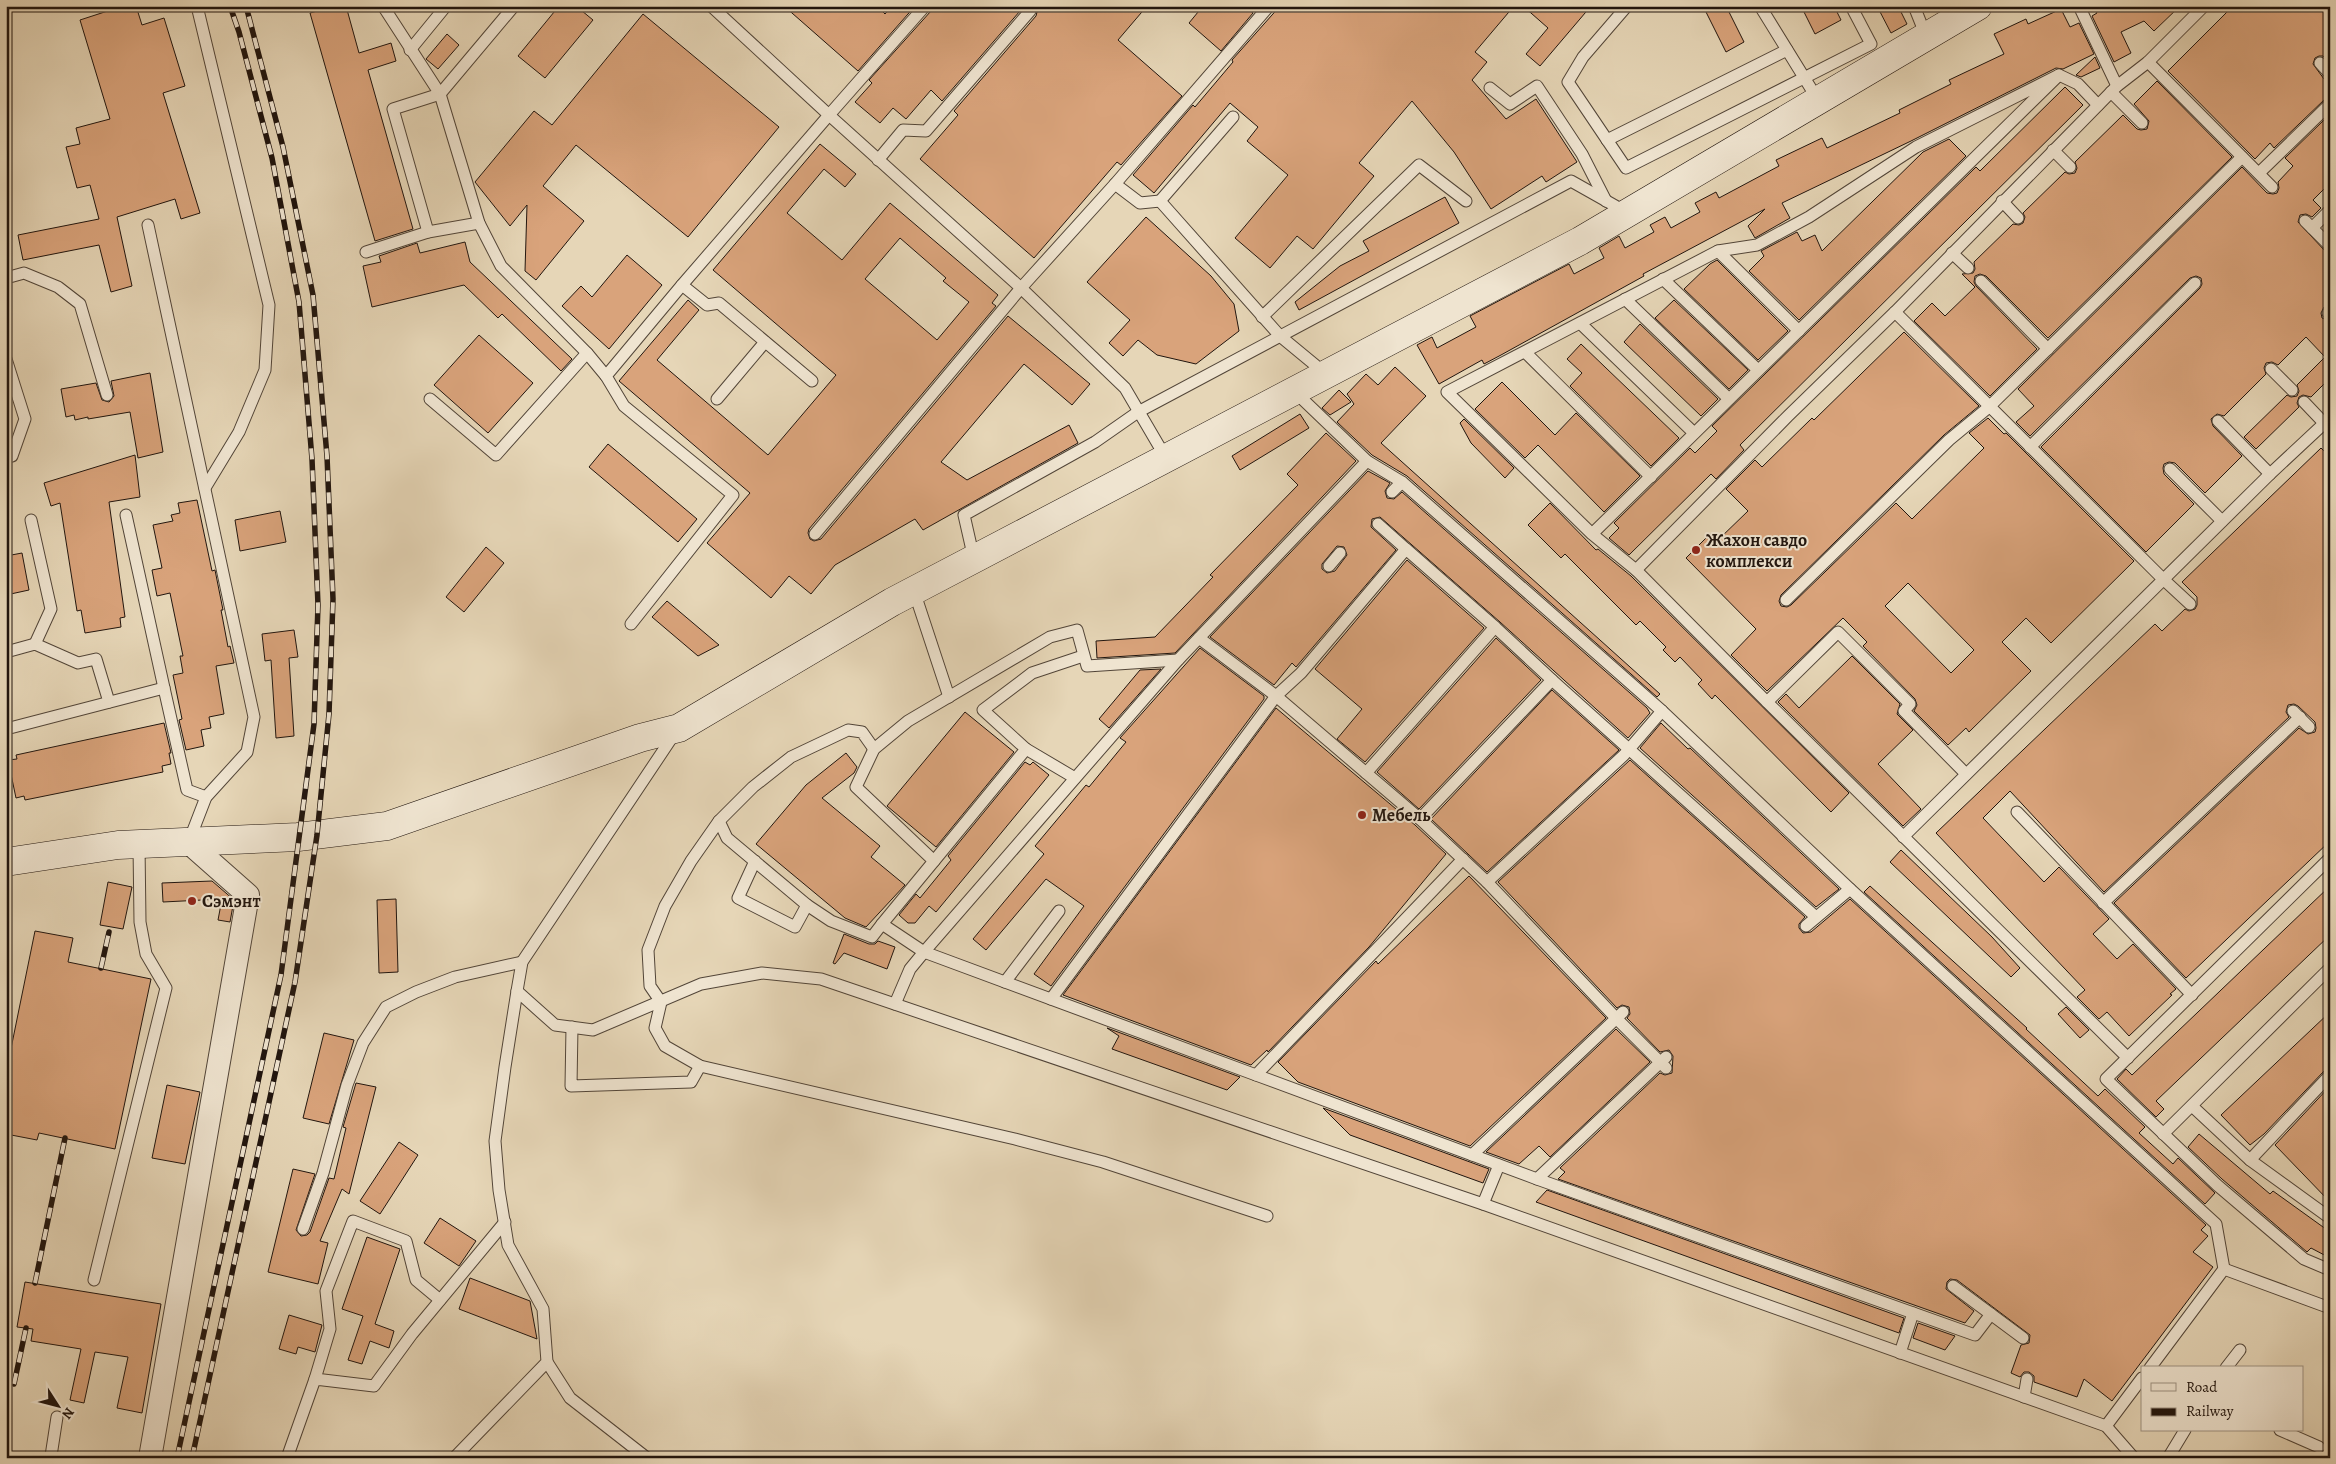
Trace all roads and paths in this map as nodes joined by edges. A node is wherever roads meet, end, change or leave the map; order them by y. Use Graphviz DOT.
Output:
graph roads {
  1 [pos="383,6"];
  2 [pos="446,6"];
  3 [pos="514,6"];
  4 [pos="711,6"];
  5 [pos="925,6"];
  6 [pos="1025,6"];
  7 [pos="1269,6"];
  8 [pos="1627,6"];
  9 [pos="1760,6"];
  10 [pos="1851,6"];
  11 [pos="1914,6"];
  12 [pos="1978,6"];
  13 [pos="2079,6"];
  14 [pos="2204,6"];
  15 [pos="197,7"];
  16 [pos="1926,36"];
  17 [pos="410,50"];
  18 [pos="1787,50"];
  19 [pos="2148,62"];
  20 [pos="2320,63"];
  21 [pos="2330,74"];
  22 [pos="2060,75"];
  23 [pos="1490,88"];
  24 [pos="1811,89"];
  25 [pos="2114,89"];
  26 [pos="440,94"];
  27 [pos="2330,104"];
  28 [pos="2098,105"];
  29 [pos="829,116"];
  30 [pos="1233,117"];
  31 [pos="2142,123"];
  32 [pos="1607,140"];
  33 [pos="2053,150"];
  34 [pos="2242,158"];
  35 [pos="878,160"];
  36 [pos="2070,167"];
  37 [pos="2259,173"];
  38 [pos="1116,184"];
  39 [pos="2272,187"];
  40 [pos="1160,201"];
  41 [pos="1466,201"];
  42 [pos="2002,201"];
  43 [pos="1616,207"];
  44 [pos="2330,210"];
  45 [pos="2018,218"];
  46 [pos="479,223"];
  47 [pos="148,225"];
  48 [pos="428,232"];
  49 [pos="2330,246"];
  50 [pos="1718,251"];
  51 [pos="366,252"];
  52 [pos="1952,253"];
  53 [pos="1968,268"];
  54 [pos="6,278"];
  55 [pos="1663,279"];
  56 [pos="1981,281"];
  57 [pos="682,285"];
  58 [pos="2192,287"];
  59 [pos="1020,288"];
  60 [pos="1625,299"];
  61 [pos="1895,312"];
  62 [pos="1262,317"];
  63 [pos="1580,323"];
  64 [pos="1799,331"];
  65 [pos="1280,336"];
  66 [pos="765,342"];
  67 [pos="2048,349"];
  68 [pos="587,352"];
  69 [pos="1525,352"];
  70 [pos="6,359"];
  71 [pos="1758,370"];
  72 [pos="2271,370"];
  73 [pos="1326,374"];
  74 [pos="606,376"];
  75 [pos="812,381"];
  76 [pos="2292,390"];
  77 [pos="1294,391"];
  78 [pos="108,394"];
  79 [pos="430,399"];
  80 [pos="717,399"];
  81 [pos="1729,399"];
  82 [pos="2304,402"];
  83 [pos="1989,407"];
  84 [pos="1138,412"];
  85 [pos="2327,420"];
  86 [pos="2218,422"];
  87 [pos="1694,433"];
  88 [pos="2030,447"];
  89 [pos="6,457"];
  90 [pos="1166,458"];
  91 [pos="1367,461"];
  92 [pos="2170,470"];
  93 [pos="2270,474"];
  94 [pos="1651,477"];
  95 [pos="1402,482"];
  96 [pos="205,488"];
  97 [pos="1392,492"];
  98 [pos="126,515"];
  99 [pos="31,520"];
  100 [pos="2222,521"];
  101 [pos="1378,524"];
  102 [pos="815,534"];
  103 [pos="1592,534"];
  104 [pos="1406,549"];
  105 [pos="1340,553"];
  106 [pos="974,559"];
  107 [pos="1330,566"];
  108 [pos="1636,570"];
  109 [pos="2163,579"];
  110 [pos="914,591"];
  111 [pos="1786,600"];
  112 [pos="2190,604"];
  113 [pos="631,624"];
  114 [pos="1495,627"];
  115 [pos="1199,638"];
  116 [pos="35,644"];
  117 [pos="6,652"];
  118 [pos="1083,656"];
  119 [pos="1178,660"];
  120 [pos="1552,680"];
  121 [pos="164,688"];
  122 [pos="1276,696"];
  123 [pos="948,697"];
  124 [pos="109,702"];
  125 [pos="1767,702"];
  126 [pos="1662,711"];
  127 [pos="2309,727"];
  128 [pos="6,728"];
  129 [pos="679,728"];
  130 [pos="1026,748"];
  131 [pos="874,749"];
  132 [pos="1628,750"];
  133 [pos="1366,773"];
  134 [pos="1966,774"];
  135 [pos="1075,778"];
  136 [pos="206,797"];
  137 [pos="2017,812"];
  138 [pos="1420,819"];
  139 [pos="719,821"];
  140 [pos="1903,836"];
  141 [pos="188,842"];
  142 [pos="139,845"];
  143 [pos="8,858"];
  144 [pos="2330,858"];
  145 [pos="1462,859"];
  146 [pos="934,860"];
  147 [pos="755,861"];
  148 [pos="1487,882"];
  149 [pos="1850,889"];
  150 [pos="2103,903"];
  151 [pos="807,906"];
  152 [pos="1059,910"];
  153 [pos="1816,917"];
  154 [pos="882,924"];
  155 [pos="1806,926"];
  156 [pos="924,952"];
  157 [pos="522,962"];
  158 [pos="2330,968"];
  159 [pos="1005,982"];
  160 [pos="517,991"];
  161 [pos="2192,995"];
  162 [pos="1051,999"];
  163 [pos="661,1002"];
  164 [pos="895,1004"];
  165 [pos="1619,1015"];
  166 [pos="572,1027"];
  167 [pos="2128,1058"];
  168 [pos="700,1066"];
  169 [pos="1256,1076"];
  170 [pos="2330,1076"];
  171 [pos="2192,1106"];
  172 [pos="2163,1134"];
  173 [pos="1472,1155"];
  174 [pos="2250,1160"];
  175 [pos="1499,1165"];
  176 [pos="1536,1179"];
  177 [pos="1483,1204"];
  178 [pos="1267,1216"];
  179 [pos="2330,1218"];
  180 [pos="504,1222"];
  181 [pos="303,1229"];
  182 [pos="2224,1269"];
  183 [pos="2330,1270"];
  184 [pos="94,1280"];
  185 [pos="1953,1286"];
  186 [pos="440,1300"];
  187 [pos="2330,1308"];
  188 [pos="1913,1313"];
  189 [pos="1991,1314"];
  190 [pos="2023,1338"];
  191 [pos="2240,1350"];
  192 [pos="1900,1353"];
  193 [pos="547,1362"];
  194 [pos="2151,1366"];
  195 [pos="2228,1366"];
  196 [pos="315,1379"];
  197 [pos="2027,1379"];
  198 [pos="2141,1379"];
  199 [pos="2024,1397"];
  200 [pos="57,1417"];
  201 [pos="2106,1426"];
  202 [pos="2184,1432"];
  203 [pos="2285,1432"];
  204 [pos="2319,1447"];
  205 [pos="55,1457"];
  206 [pos="150,1458"];
  207 [pos="287,1458"];
  208 [pos="454,1458"];
  209 [pos="647,1458"];
  210 [pos="2134,1458"];
  211 [pos="2168,1458"];
  1 -- 17 [label="lane"];
  2 -- 17 [label="lane"];
  3 -- 26 [label="lane"];
  4 -- 29 [label="lane"];
  5 -- 29 [label="lane"];
  6 -- 35 [label="lane"];
  7 -- 38 [label="lane"];
  8 -- 32 [label="lane"];
  9 -- 18 [label="lane"];
  10 -- 24 [label="lane"];
  11 -- 16 [label="lane"];
  12 -- 16 [label="main road"];
  13 -- 25 [label="lane"];
  14 -- 19 [label="lane"];
  15 -- 96 [label="lane"];
  16 -- 24 [label="main road"];
  17 -- 26 [label="lane"];
  18 -- 24 [label="lane"];
  18 -- 32 [label="lane"];
  19 -- 25 [label="lane"];
  19 -- 34 [label="lane"];
  20 -- 21 [label="lane"];
  22 -- 28 [label="lane"];
  22 -- 50 [label="lane"];
  22 -- 64 [label="lane"];
  23 -- 43 [label="lane"];
  24 -- 32 [label="lane"];
  24 -- 43 [label="main road"];
  25 -- 28 [label="lane"];
  25 -- 31 [label="lane"];
  26 -- 46 [label="lane"];
  26 -- 48 [label="lane"];
  27 -- 37 [label="lane"];
  28 -- 33 [label="lane"];
  29 -- 35 [label="lane"];
  29 -- 57 [label="lane"];
  30 -- 40 [label="lane"];
  33 -- 36 [label="lane"];
  33 -- 42 [label="lane"];
  34 -- 37 [label="lane"];
  34 -- 67 [label="lane"];
  35 -- 59 [label="lane"];
  37 -- 39 [label="lane"];
  38 -- 40 [label="lane"];
  38 -- 59 [label="lane"];
  40 -- 62 [label="lane"];
  41 -- 62 [label="lane"];
  42 -- 45 [label="lane"];
  42 -- 52 [label="lane"];
  43 -- 65 [label="lane"];
  43 -- 73 [label="main road"];
  44 -- 49 [label="lane"];
  46 -- 48 [label="lane"];
  46 -- 68 [label="lane"];
  47 -- 96 [label="lane"];
  48 -- 51 [label="lane"];
  50 -- 55 [label="lane"];
  50 -- 64 [label="lane"];
  52 -- 53 [label="lane"];
  52 -- 61 [label="lane"];
  54 -- 78 [label="lane"];
  55 -- 60 [label="lane"];
  55 -- 71 [label="lane"];
  56 -- 67 [label="lane"];
  57 -- 66 [label="lane"];
  57 -- 74 [label="lane"];
  58 -- 88 [label="lane"];
  59 -- 84 [label="lane"];
  59 -- 102 [label="lane"];
  60 -- 63 [label="lane"];
  60 -- 81 [label="lane"];
  61 -- 83 [label="lane"];
  61 -- 108 [label="lane"];
  62 -- 65 [label="lane"];
  63 -- 69 [label="lane"];
  63 -- 87 [label="lane"];
  64 -- 71 [label="lane"];
  65 -- 73 [label="lane"];
  65 -- 84 [label="lane"];
  66 -- 75 [label="lane"];
  66 -- 80 [label="lane"];
  67 -- 83 [label="lane"];
  68 -- 74 [label="lane"];
  68 -- 79 [label="lane"];
  69 -- 94 [label="lane"];
  69 -- 103 [label="lane"];
  70 -- 89 [label="lane"];
  71 -- 81 [label="lane"];
  72 -- 76 [label="lane"];
  73 -- 77 [label="main road"];
  74 -- 113 [label="lane"];
  77 -- 90 [label="main road"];
  77 -- 91 [label="lane"];
  81 -- 87 [label="lane"];
  82 -- 85 [label="lane"];
  83 -- 88 [label="lane"];
  83 -- 111 [label="lane"];
  84 -- 90 [label="lane"];
  84 -- 106 [label="lane"];
  85 -- 93 [label="lane"];
  86 -- 93 [label="lane"];
  87 -- 94 [label="lane"];
  88 -- 109 [label="lane"];
  90 -- 106 [label="main road"];
  91 -- 95 [label="lane"];
  91 -- 115 [label="lane"];
  92 -- 100 [label="lane"];
  93 -- 100 [label="lane"];
  94 -- 103 [label="lane"];
  95 -- 97 [label="lane"];
  95 -- 126 [label="lane"];
  96 -- 136 [label="lane"];
  98 -- 121 [label="lane"];
  99 -- 116 [label="lane"];
  100 -- 109 [label="lane"];
  101 -- 104 [label="lane"];
  103 -- 108 [label="lane"];
  104 -- 114 [label="lane"];
  104 -- 122 [label="lane"];
  105 -- 107 [label="lane"];
  106 -- 110 [label="main road"];
  108 -- 125 [label="lane"];
  109 -- 112 [label="lane"];
  109 -- 134 [label="lane"];
  110 -- 123 [label="lane"];
  110 -- 129 [label="main road"];
  114 -- 120 [label="lane"];
  114 -- 133 [label="lane"];
  115 -- 119 [label="lane"];
  115 -- 122 [label="lane"];
  116 -- 117 [label="lane"];
  116 -- 124 [label="lane"];
  118 -- 119 [label="lane"];
  118 -- 123 [label="lane"];
  118 -- 130 [label="lane"];
  119 -- 135 [label="lane"];
  120 -- 132 [label="lane"];
  120 -- 138 [label="lane"];
  121 -- 124 [label="lane"];
  121 -- 136 [label="lane"];
  122 -- 133 [label="lane"];
  122 -- 162 [label="lane"];
  123 -- 131 [label="lane"];
  124 -- 128 [label="lane"];
  125 -- 134 [label="lane"];
  125 -- 140 [label="lane"];
  126 -- 132 [label="lane"];
  126 -- 149 [label="lane"];
  127 -- 150 [label="lane"];
  129 -- 141 [label="main road"];
  129 -- 157 [label="lane"];
  130 -- 135 [label="lane"];
  130 -- 146 [label="lane"];
  131 -- 139 [label="lane"];
  131 -- 146 [label="lane"];
  132 -- 148 [label="lane"];
  132 -- 153 [label="lane"];
  133 -- 138 [label="lane"];
  134 -- 140 [label="lane"];
  135 -- 156 [label="lane"];
  136 -- 141 [label="lane"];
  137 -- 150 [label="lane"];
  138 -- 145 [label="lane"];
  139 -- 147 [label="lane"];
  139 -- 163 [label="lane"];
  140 -- 167 [label="lane"];
  141 -- 142 [label="main road"];
  141 -- 206 [label="street"];
  142 -- 143 [label="main road"];
  142 -- 184 [label="lane"];
  144 -- 161 [label="lane"];
  145 -- 148 [label="lane"];
  145 -- 169 [label="lane"];
  146 -- 154 [label="lane"];
  147 -- 151 [label="lane"];
  147 -- 151 [label="lane"];
  148 -- 165 [label="lane"];
  149 -- 153 [label="lane"];
  149 -- 182 [label="lane"];
  150 -- 161 [label="lane"];
  151 -- 154 [label="lane"];
  152 -- 159 [label="lane"];
  153 -- 155 [label="lane"];
  154 -- 156 [label="lane"];
  156 -- 159 [label="lane"];
  156 -- 164 [label="lane"];
  157 -- 160 [label="lane"];
  157 -- 181 [label="lane"];
  158 -- 171 [label="lane"];
  159 -- 162 [label="lane"];
  160 -- 166 [label="lane"];
  160 -- 180 [label="lane"];
  161 -- 167 [label="lane"];
  162 -- 169 [label="lane"];
  163 -- 164 [label="lane"];
  163 -- 166 [label="lane"];
  163 -- 168 [label="lane"];
  164 -- 177 [label="lane"];
  165 -- 173 [label="lane"];
  165 -- 176 [label="lane"];
  166 -- 168 [label="lane"];
  167 -- 172 [label="lane"];
  168 -- 178 [label="lane"];
  169 -- 173 [label="lane"];
  170 -- 174 [label="lane"];
  171 -- 172 [label="lane"];
  171 -- 174 [label="lane"];
  172 -- 183 [label="lane"];
  173 -- 175 [label="lane"];
  174 -- 179 [label="lane"];
  175 -- 176 [label="lane"];
  175 -- 177 [label="lane"];
  176 -- 188 [label="lane"];
  177 -- 192 [label="lane"];
  180 -- 186 [label="lane"];
  180 -- 193 [label="lane"];
  182 -- 187 [label="lane"];
  182 -- 194 [label="lane"];
  185 -- 189 [label="lane"];
  186 -- 196 [label="lane"];
  186 -- 196 [label="lane"];
  188 -- 189 [label="lane"];
  188 -- 192 [label="lane"];
  189 -- 190 [label="lane"];
  191 -- 195 [label="lane"];
  192 -- 199 [label="lane"];
  193 -- 208 [label="lane"];
  193 -- 209 [label="lane"];
  196 -- 207 [label="lane"];
  197 -- 199 [label="lane"];
  198 -- 201 [label="lane"];
  199 -- 201 [label="lane"];
  200 -- 205 [label="lane"];
  201 -- 210 [label="lane"];
  202 -- 211 [label="lane"];
  203 -- 204 [label="lane"];
}
